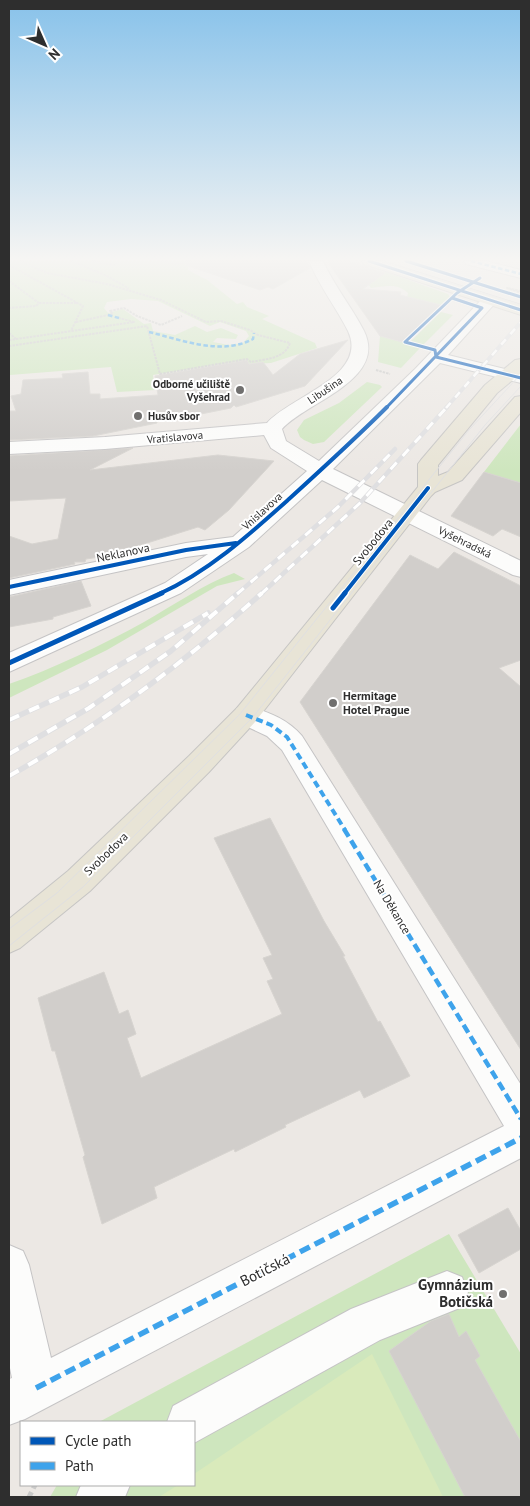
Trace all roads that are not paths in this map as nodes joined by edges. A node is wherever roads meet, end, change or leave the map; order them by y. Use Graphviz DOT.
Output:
graph roads {
  1 [pos="355,331"];
  2 [pos="454,331"];
  3 [pos="430,352"];
  4 [pos="517,372"];
  5 [pos="521,401"];
  6 [pos="273,428"];
  7 [pos="9,448"];
  8 [pos="321,471"];
  9 [pos="428,488"];
  10 [pos="408,514"];
  11 [pos="241,542"];
  12 [pos="521,569"];
  13 [pos="9,587"];
  14 [pos="9,663"];
  15 [pos="246,715"];
  16 [pos="9,938"];
  17 [pos="521,1119"];
  18 [pos="521,1138"];
  19 [pos="9,1265"];
  20 [pos="447,1292"];
  21 [pos="22,1396"];
  22 [pos="191,1421"];
  23 [pos="107,1486"];
  24 [pos="99,1497"];
  1 -- 6 [label="street, Libušina"];
  2 -- 3 [label="street, Vnislavova"];
  3 -- 4 [label="street"];
  3 -- 8 [label="street, Vnislavova"];
  4 -- 9 [label="main road"];
  5 -- 9 [label="main road, Svobodova"];
  6 -- 7 [label="street, Vratislavova"];
  6 -- 8 [label="street"];
  8 -- 10 [label="street, Vyšehradská"];
  8 -- 11 [label="street, Vnislavova"];
  9 -- 10 [label="main road, Svobodova"];
  10 -- 12 [label="street, Vyšehradská"];
  10 -- 15 [label="main road, Svobodova"];
  11 -- 13 [label="street, Neklanova"];
  11 -- 14 [label="street, Vnislavova"];
  15 -- 16 [label="main road, Svobodova"];
  15 -- 17 [label="street, Na Děkance"];
  18 -- 21 [label="street, Botičská"];
  19 -- 21 [label="street"];
  20 -- 22 [label="street"];
  23 -- 24 [label="street"];
}
